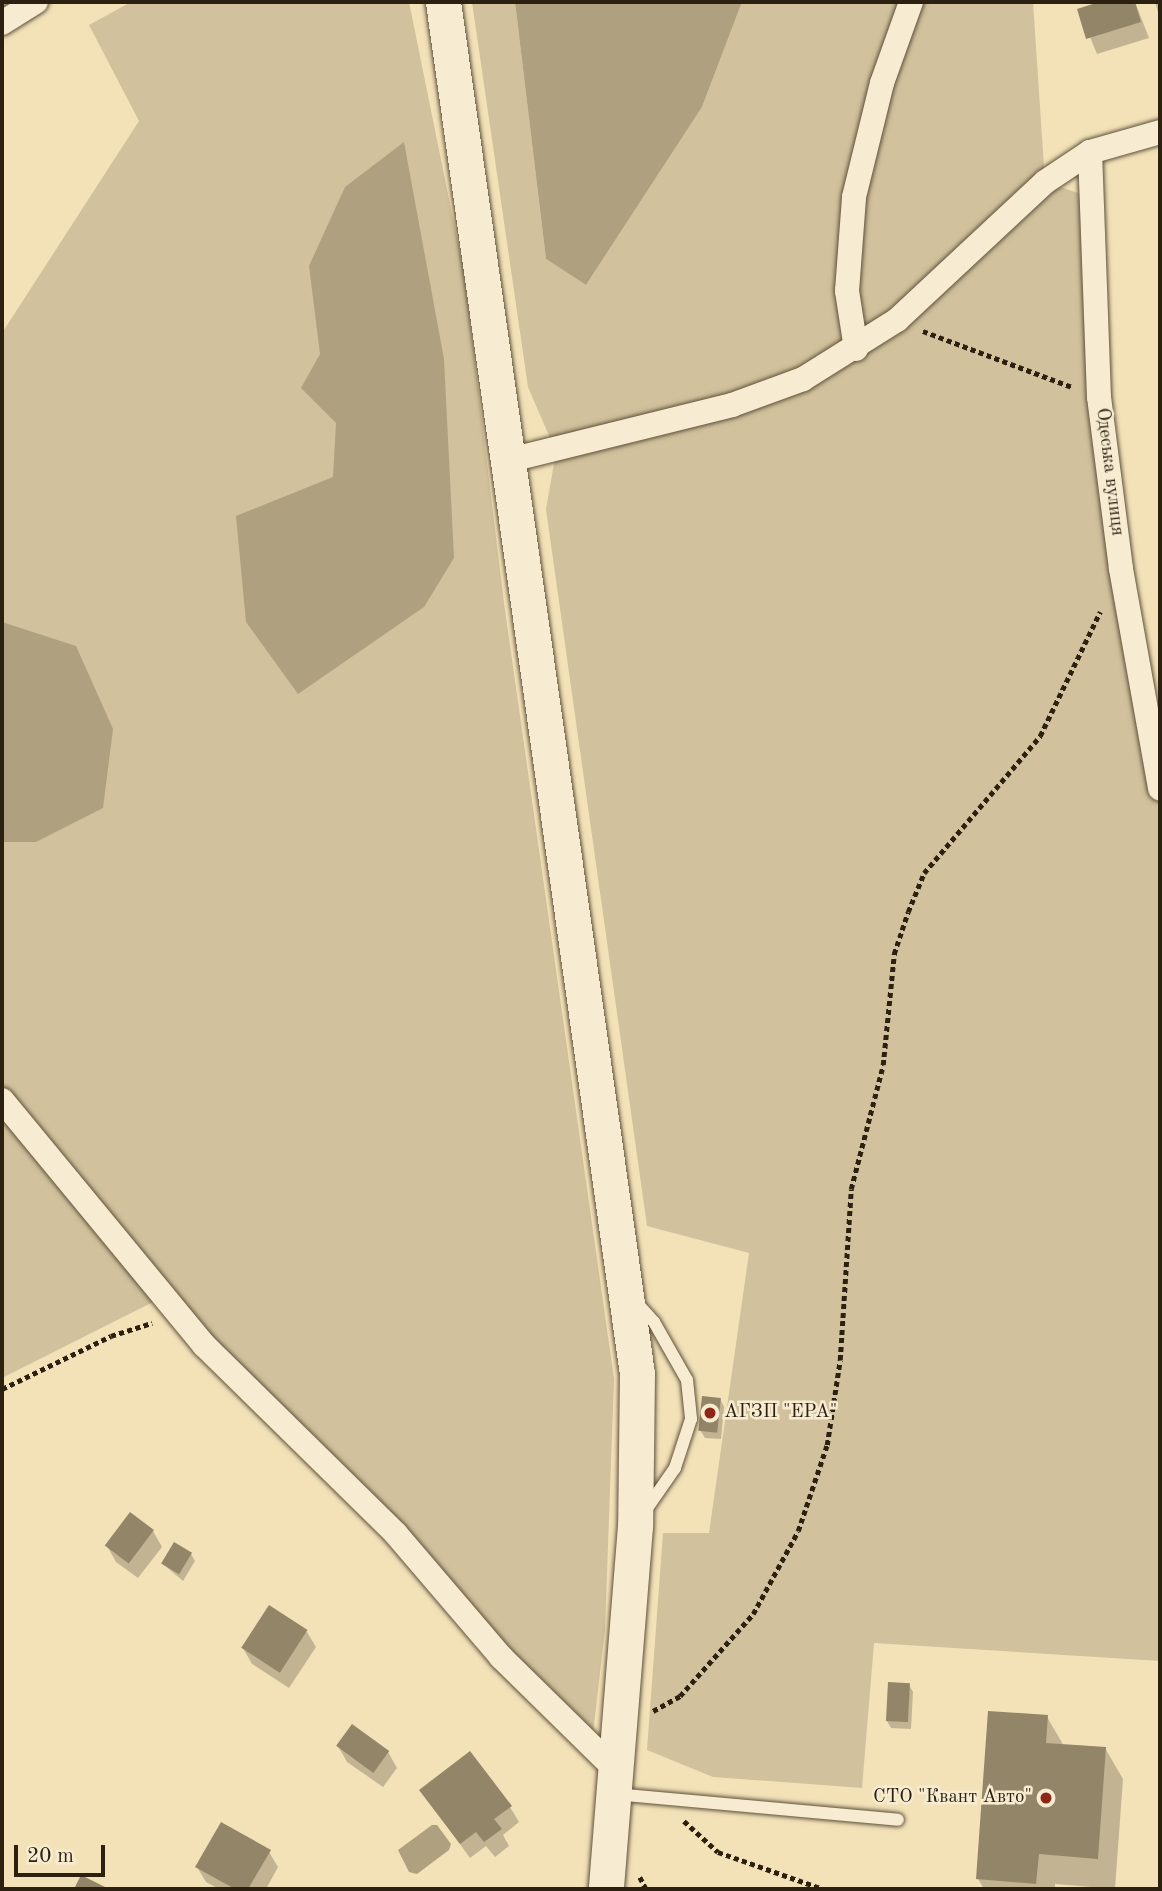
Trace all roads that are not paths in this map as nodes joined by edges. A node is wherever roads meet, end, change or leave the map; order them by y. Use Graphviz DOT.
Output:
graph roads {
  1 [pos="21,2"];
  2 [pos="36,2"];
  3 [pos="443,2"];
  4 [pos="911,2"];
  5 [pos="2,21"];
  6 [pos="1160,132"];
  7 [pos="1090,152"];
  8 [pos="856,349"];
  9 [pos="510,460"];
  10 [pos="1160,789"];
  11 [pos="2,1100"];
  12 [pos="627,1293"];
  13 [pos="635,1526"];
  14 [pos="616,1783"];
  15 [pos="898,1820"];
  16 [pos="606,1889"];
  1 -- 5 [label="street"];
  2 -- 5 [label="street"];
  3 -- 9 [label="street"];
  4 -- 8 [label="street"];
  6 -- 7 [label="street"];
  7 -- 8 [label="street"];
  7 -- 10 [label="street, Одеська вулиця"];
  8 -- 9 [label="street"];
  9 -- 12 [label="street"];
  11 -- 14 [label="street"];
  12 -- 13 [label="street"];
  12 -- 13 [label="lane"];
  13 -- 14 [label="street"];
  14 -- 15 [label="lane"];
  14 -- 16 [label="street"];
}
